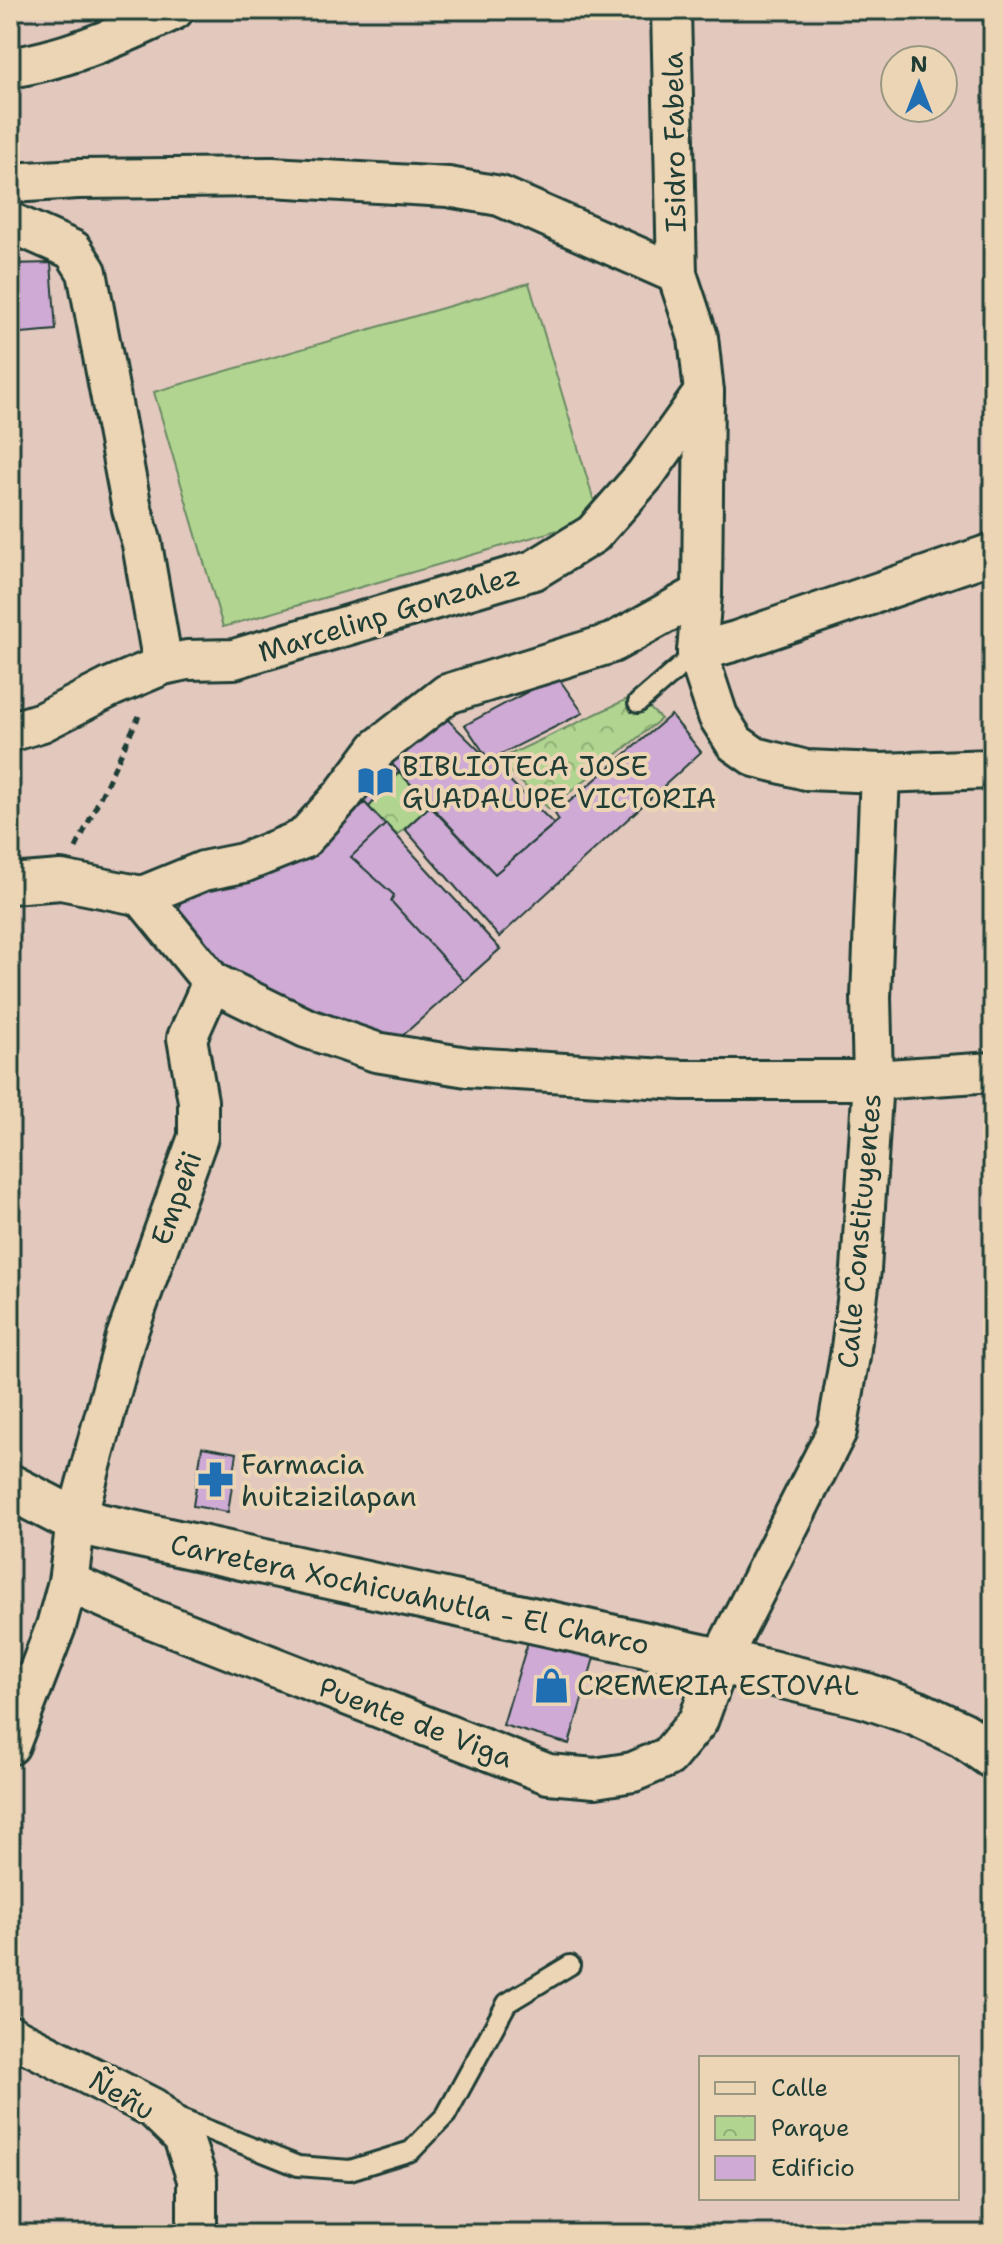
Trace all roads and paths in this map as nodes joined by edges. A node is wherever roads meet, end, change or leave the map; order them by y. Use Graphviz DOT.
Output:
graph roads {
  1 [pos="174,10"];
  2 [pos="671,10"];
  3 [pos="10,68"];
  4 [pos="10,183"];
  5 [pos="10,222"];
  6 [pos="677,274"];
  7 [pos="704,392"];
  8 [pos="993,553"];
  9 [pos="702,593"];
  10 [pos="697,652"];
  11 [pos="163,665"];
  12 [pos="638,703"];
  13 [pos="10,732"];
  14 [pos="993,769"];
  15 [pos="880,773"];
  16 [pos="61,880"];
  17 [pos="10,884"];
  18 [pos="142,896"];
  19 [pos="212,982"];
  20 [pos="993,1072"];
  21 [pos="873,1080"];
  22 [pos="10,1487"];
  23 [pos="76,1521"];
  24 [pos="68,1582"];
  25 [pos="720,1661"];
  26 [pos="10,1745"];
  27 [pos="993,1756"];
  28 [pos="570,1965"];
  29 [pos="10,2035"];
  30 [pos="153,2108"];
  31 [pos="193,2234"];
  1 -- 3 [label="street"];
  2 -- 6 [label="street, Isidro Fabela"];
  4 -- 6 [label="street"];
  5 -- 11 [label="street"];
  6 -- 7 [label="street, Isidro Fabela"];
  7 -- 9 [label="street, Isidro Fabela"];
  7 -- 11 [label="street, Marcelinp Gonzalez"];
  8 -- 10 [label="street"];
  9 -- 10 [label="street, Isidro Fabela"];
  9 -- 18 [label="street"];
  10 -- 12 [label="lane"];
  10 -- 15 [label="street"];
  11 -- 13 [label="street, Marcelinp Gonzalez"];
  11 -- 16 [label="path"];
  14 -- 15 [label="street"];
  15 -- 21 [label="street, Calle Constituyentes"];
  16 -- 17 [label="street"];
  16 -- 18 [label="street"];
  18 -- 19 [label="street"];
  19 -- 21 [label="street"];
  19 -- 23 [label="street, Empeñi"];
  20 -- 21 [label="street"];
  21 -- 25 [label="street, Calle Constituyentes"];
  22 -- 23 [label="main road, Carretera Xochicuahutla - El Charco"];
  23 -- 24 [label="street"];
  23 -- 25 [label="main road, Carretera Xochicuahutla - El Charco"];
  24 -- 25 [label="street, Puente de Viga"];
  24 -- 26 [label="street"];
  25 -- 27 [label="main road, Carretera Xochicuahutla - El Charco"];
  28 -- 30 [label="lane"];
  29 -- 30 [label="street, Ñeñu"];
  30 -- 31 [label="street, Ñeñu"];
}
